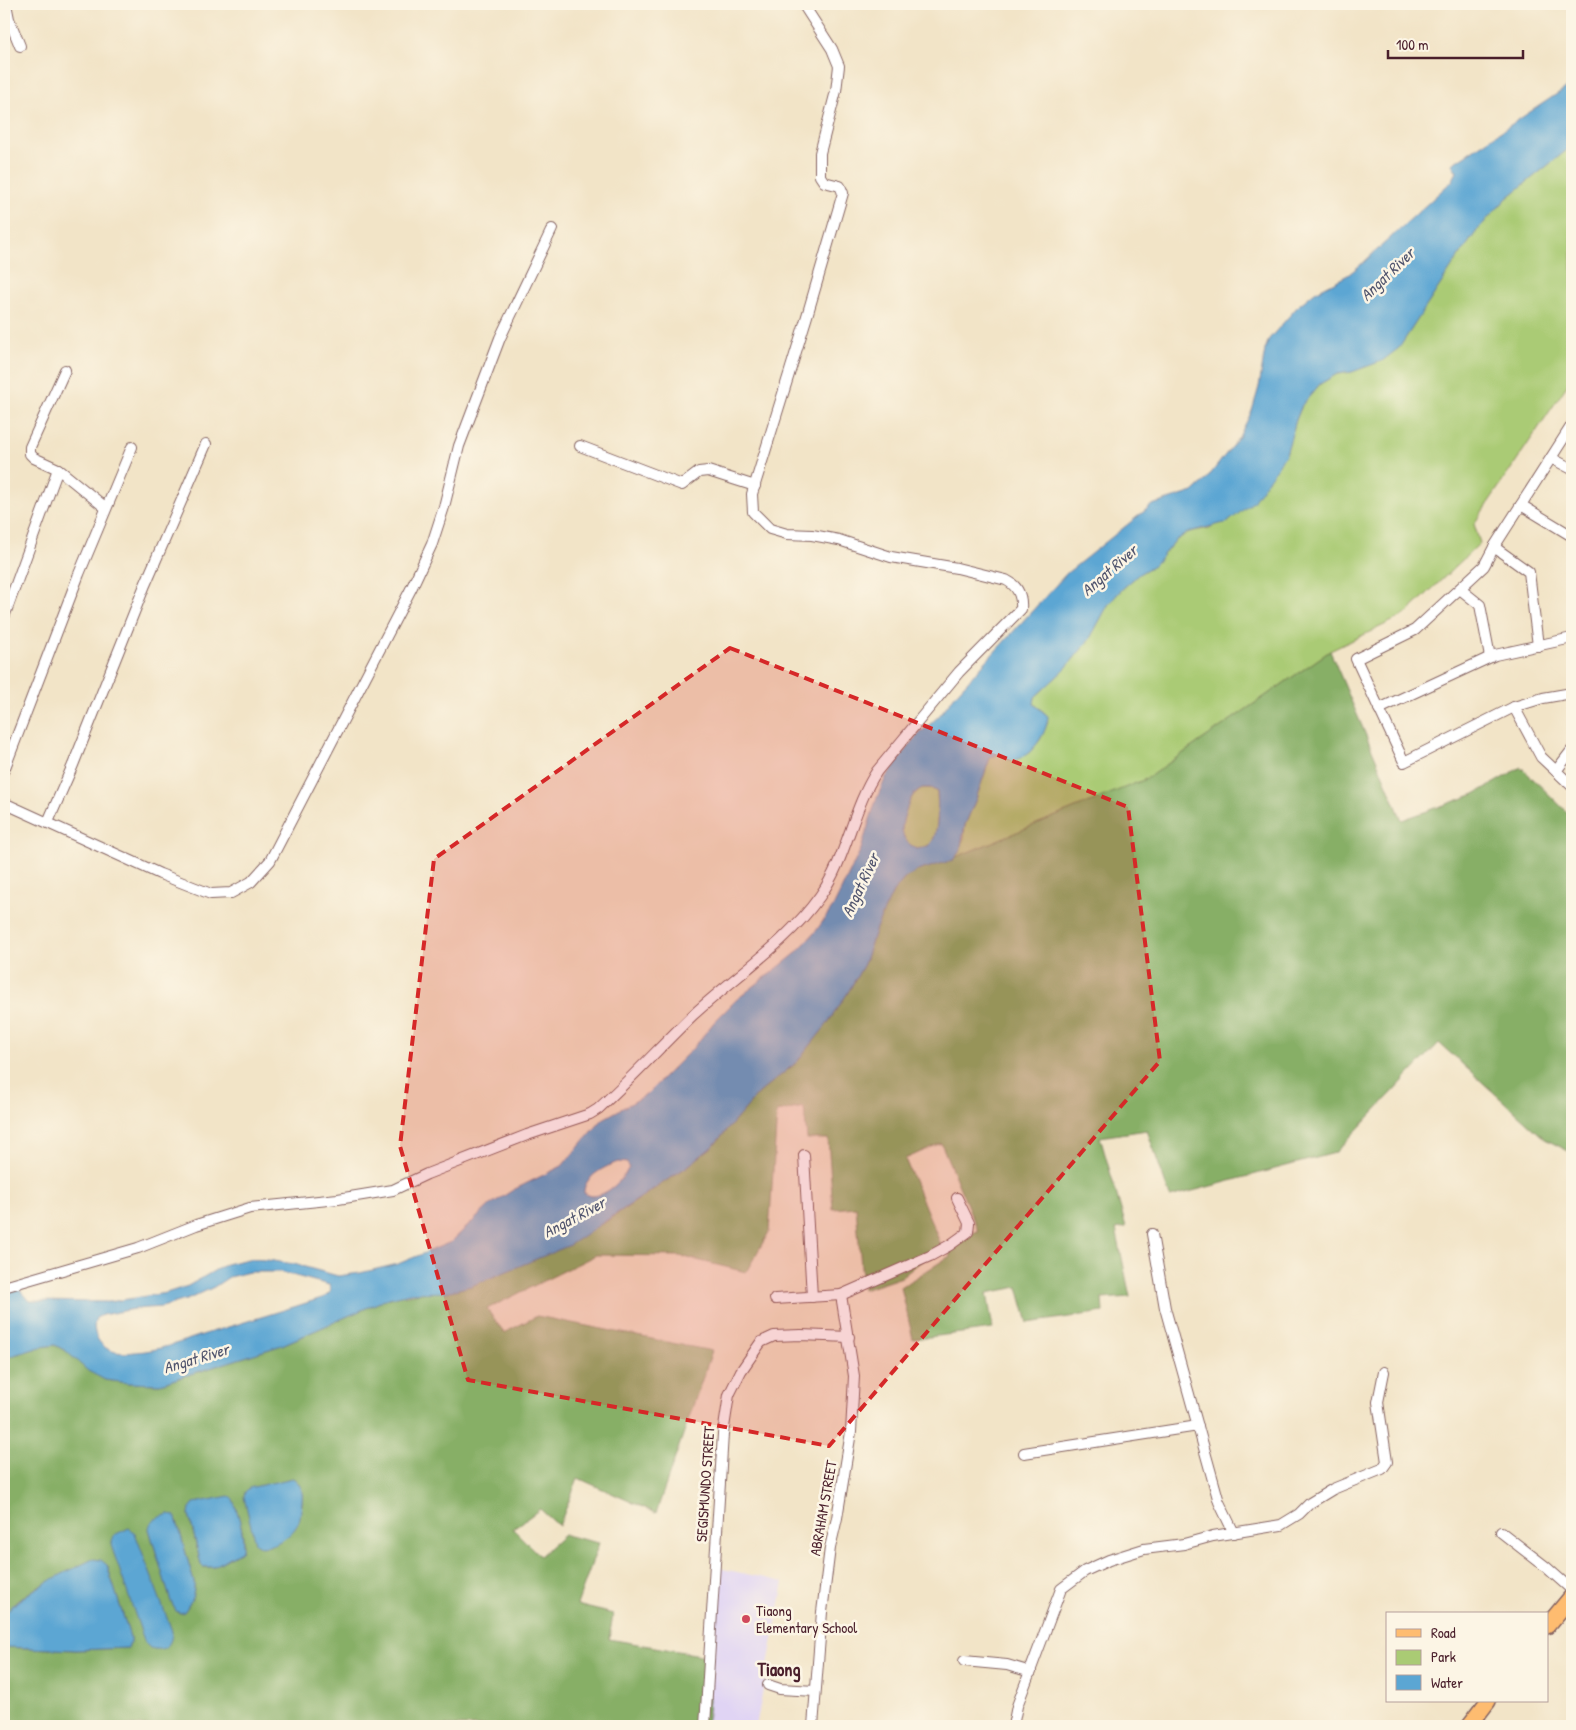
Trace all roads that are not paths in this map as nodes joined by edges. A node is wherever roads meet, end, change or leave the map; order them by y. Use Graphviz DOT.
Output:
graph roads {
  1 [pos="6,4"];
  2 [pos="803,4"];
  3 [pos="20,46"];
  4 [pos="552,229"];
  5 [pos="65,370"];
  6 [pos="1572,425"];
  7 [pos="206,444"];
  8 [pos="580,446"];
  9 [pos="132,447"];
  10 [pos="1551,458"];
  11 [pos="58,469"];
  12 [pos="1572,469"];
  13 [pos="755,486"];
  14 [pos="1521,505"];
  15 [pos="106,508"];
  16 [pos="1572,536"];
  17 [pos="1494,547"];
  18 [pos="1460,589"];
  19 [pos="4,617"];
  20 [pos="1572,638"];
  21 [pos="1538,646"];
  22 [pos="1490,657"];
  23 [pos="1572,693"];
  24 [pos="1514,707"];
  25 [pos="1379,709"];
  26 [pos="1572,750"];
  27 [pos="4,770"];
  28 [pos="1556,771"];
  29 [pos="1572,786"];
  30 [pos="4,803"];
  31 [pos="48,822"];
  32 [pos="804,1155"];
  33 [pos="957,1198"];
  34 [pos="1152,1234"];
  35 [pos="4,1287"];
  36 [pos="842,1295"];
  37 [pos="812,1297"];
  38 [pos="775,1299"];
  39 [pos="849,1337"];
  40 [pos="1384,1372"];
  41 [pos="1198,1426"];
  42 [pos="1024,1453"];
  43 [pos="1501,1532"];
  44 [pos="1234,1533"];
  45 [pos="1572,1590"];
  46 [pos="1572,1596"];
  47 [pos="1548,1625"];
  48 [pos="964,1661"];
  49 [pos="1031,1672"];
  50 [pos="768,1685"];
  51 [pos="815,1691"];
  52 [pos="1487,1702"];
  53 [pos="705,1726"];
  54 [pos="813,1726"];
  55 [pos="1013,1726"];
  56 [pos="1469,1726"];
  1 -- 3 [label="street"];
  2 -- 13 [label="street"];
  4 -- 31 [label="street"];
  5 -- 11 [label="street"];
  6 -- 10 [label="street"];
  7 -- 31 [label="street"];
  8 -- 13 [label="street"];
  9 -- 15 [label="street"];
  10 -- 12 [label="street"];
  10 -- 14 [label="street"];
  11 -- 15 [label="street"];
  11 -- 19 [label="street"];
  13 -- 35 [label="street"];
  14 -- 16 [label="street"];
  14 -- 17 [label="street"];
  15 -- 27 [label="street"];
  17 -- 18 [label="street"];
  17 -- 21 [label="street"];
  18 -- 22 [label="street"];
  18 -- 25 [label="street"];
  20 -- 21 [label="street"];
  21 -- 22 [label="street"];
  22 -- 25 [label="street"];
  23 -- 24 [label="street"];
  24 -- 25 [label="street"];
  24 -- 28 [label="street"];
  26 -- 28 [label="street"];
  28 -- 29 [label="street"];
  30 -- 31 [label="street"];
  32 -- 37 [label="street"];
  33 -- 36 [label="street"];
  34 -- 41 [label="street"];
  36 -- 37 [label="street"];
  36 -- 39 [label="street, ABRAHAM STREET"];
  37 -- 38 [label="street"];
  39 -- 51 [label="street, ABRAHAM STREET"];
  39 -- 53 [label="street, SEGISMUNDO STREET"];
  40 -- 44 [label="street"];
  41 -- 42 [label="street"];
  41 -- 44 [label="street"];
  43 -- 45 [label="street"];
  44 -- 49 [label="street"];
  46 -- 47 [label="main road"];
  48 -- 49 [label="street"];
  49 -- 55 [label="street"];
  50 -- 51 [label="street"];
  51 -- 54 [label="street, ABRAHAM STREET"];
  52 -- 56 [label="main road"];
}
